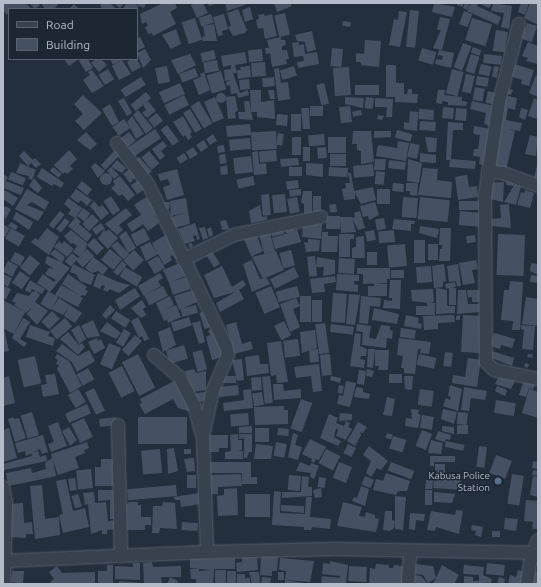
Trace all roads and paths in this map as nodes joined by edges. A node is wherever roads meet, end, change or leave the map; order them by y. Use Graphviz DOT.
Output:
graph roads {
  1 [pos="519,24"];
  2 [pos="117,143"];
  3 [pos="488,171"];
  4 [pos="538,186"];
  5 [pos="321,217"];
  6 [pos="183,260"];
  7 [pos="154,355"];
  8 [pos="538,379"];
  9 [pos="118,425"];
  10 [pos="202,436"];
  11 [pos="3,488"];
  12 [pos="538,540"];
  13 [pos="207,552"];
  14 [pos="410,552"];
  15 [pos="537,553"];
  16 [pos="121,556"];
  17 [pos="4,561"];
  18 [pos="4,584"];
  19 [pos="408,584"];
  20 [pos="527,584"];
  1 -- 3 [label="street"];
  2 -- 6 [label="street"];
  3 -- 4 [label="street"];
  3 -- 8 [label="street"];
  5 -- 6 [label="street"];
  6 -- 10 [label="street"];
  7 -- 10 [label="street"];
  9 -- 16 [label="street"];
  10 -- 13 [label="street"];
  11 -- 17 [label="street"];
  12 -- 15 [label="street"];
  13 -- 14 [label="street"];
  13 -- 16 [label="street"];
  14 -- 15 [label="street"];
  14 -- 19 [label="street"];
  15 -- 20 [label="street"];
  16 -- 17 [label="street"];
  17 -- 18 [label="street"];
}
